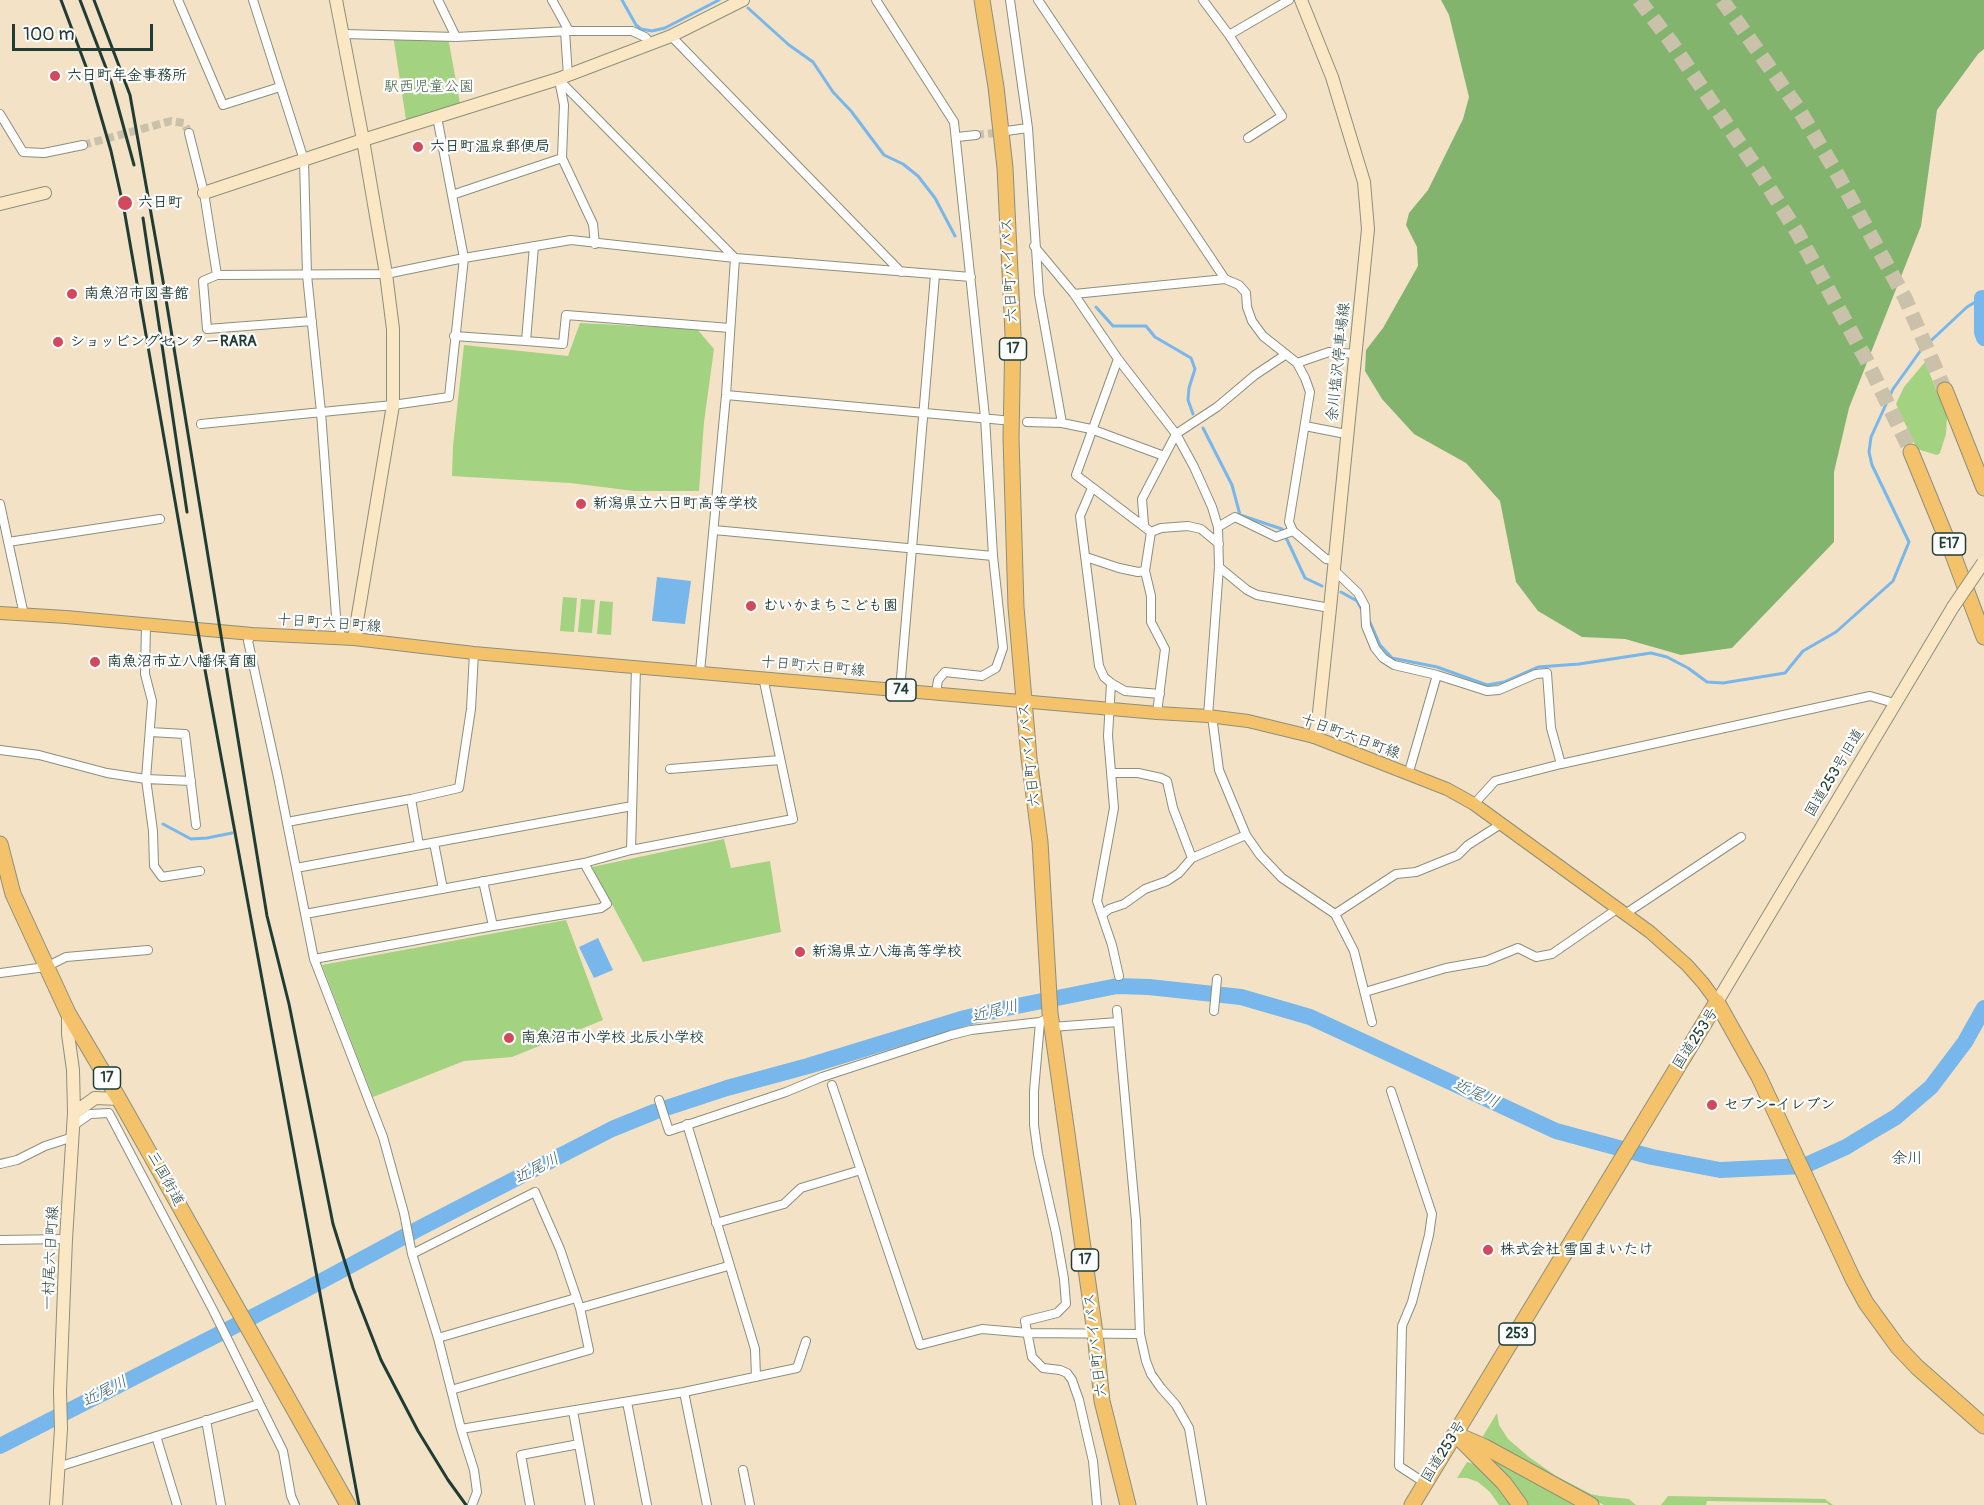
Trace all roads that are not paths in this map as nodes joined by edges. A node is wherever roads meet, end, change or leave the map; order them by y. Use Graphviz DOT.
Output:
graph roads {
  1 [pos="178,0"];
  2 [pos="253,0"];
  3 [pos="336,0"];
  4 [pos="438,0"];
  5 [pos="552,0"];
  6 [pos="743,0"];
  7 [pos="876,0"];
  8 [pos="982,0"];
  9 [pos="1010,0"];
  10 [pos="1038,0"];
  11 [pos="1203,0"];
  12 [pos="1289,0"];
  13 [pos="1301,0"];
  14 [pos="567,31"];
  15 [pos="344,34"];
  16 [pos="1229,35"];
  17 [pos="671,36"];
  18 [pos="456,37"];
  19 [pos="652,44"];
  20 [pos="563,78"];
  21 [pos="280,87"];
  22 [pos="0,114"];
  23 [pos="437,117"];
  24 [pos="1028,128"];
  25 [pos="1006,131"];
  26 [pos="189,134"];
  27 [pos="976,135"];
  28 [pos="957,136"];
  29 [pos="1248,138"];
  30 [pos="363,140"];
  31 [pos="83,145"];
  32 [pos="562,158"];
  33 [pos="304,160"];
  34 [pos="45,193"];
  35 [pos="204,193"];
  36 [pos="452,195"];
  37 [pos="0,204"];
  38 [pos="595,244"];
  39 [pos="534,246"];
  40 [pos="1034,246"];
  41 [pos="464,258"];
  42 [pos="735,258"];
  43 [pos="901,272"];
  44 [pos="386,274"];
  45 [pos="217,275"];
  46 [pos="307,275"];
  47 [pos="935,275"];
  48 [pos="971,277"];
  49 [pos="1225,279"];
  50 [pos="1074,294"];
  51 [pos="312,321"];
  52 [pos="730,328"];
  53 [pos="454,336"];
  54 [pos="526,341"];
  55 [pos="1285,354"];
  56 [pos="1355,354"];
  57 [pos="1118,358"];
  58 [pos="1297,363"];
  59 [pos="1945,390"];
  60 [pos="726,395"];
  61 [pos="393,405"];
  62 [pos="321,411"];
  63 [pos="923,413"];
  64 [pos="985,417"];
  65 [pos="1002,420"];
  66 [pos="1027,422"];
  67 [pos="1062,423"];
  68 [pos="201,424"];
  69 [pos="1305,426"];
  70 [pos="1091,429"];
  71 [pos="1176,434"];
  72 [pos="1346,434"];
  73 [pos="1911,452"];
  74 [pos="1164,456"];
  75 [pos="1984,488"];
  76 [pos="1092,489"];
  77 [pos="0,504"];
  78 [pos="160,519"];
  79 [pos="1144,525"];
  80 [pos="1218,527"];
  81 [pos="714,530"];
  82 [pos="1293,531"];
  83 [pos="1151,532"];
  84 [pos="8,542"];
  85 [pos="1219,544"];
  86 [pos="913,549"];
  87 [pos="993,556"];
  88 [pos="1086,557"];
  89 [pos="1983,562"];
  90 [pos="1334,565"];
  91 [pos="1219,567"];
  92 [pos="1145,570"];
  93 [pos="1330,608"];
  94 [pos="0,613"];
  95 [pos="24,615"];
  96 [pos="146,624"];
  97 [pos="252,634"];
  98 [pos="1984,637"];
  99 [pos="348,639"];
  100 [pos="474,653"];
  101 [pos="636,667"];
  102 [pos="700,672"];
  103 [pos="1437,675"];
  104 [pos="763,678"];
  105 [pos="1111,684"];
  106 [pos="900,690"];
  107 [pos="936,693"];
  108 [pos="1160,694"];
  109 [pos="1024,700"];
  110 [pos="1894,703"];
  111 [pos="1109,708"];
  112 [pos="1157,713"];
  113 [pos="1210,716"];
  114 [pos="150,732"];
  115 [pos="1314,737"];
  116 [pos="0,750"];
  117 [pos="780,760"];
  118 [pos="1561,764"];
  119 [pos="670,769"];
  120 [pos="1112,773"];
  121 [pos="1408,775"];
  122 [pos="146,779"];
  123 [pos="191,781"];
  124 [pos="411,800"];
  125 [pos="1474,804"];
  126 [pos="632,806"];
  127 [pos="287,822"];
  128 [pos="1501,824"];
  129 [pos="196,825"];
  130 [pos="1246,835"];
  131 [pos="1741,837"];
  132 [pos="434,843"];
  133 [pos="0,844"];
  134 [pos="419,846"];
  135 [pos="631,850"];
  136 [pos="1192,858"];
  137 [pos="584,863"];
  138 [pos="296,868"];
  139 [pos="200,872"];
  140 [pos="0,879"];
  141 [pos="483,881"];
  142 [pos="443,889"];
  143 [pos="13,894"];
  144 [pos="1621,911"];
  145 [pos="305,914"];
  146 [pos="1335,914"];
  147 [pos="1102,915"];
  148 [pos="493,926"];
  149 [pos="148,950"];
  150 [pos="314,959"];
  151 [pos="46,967"];
  152 [pos="0,973"];
  153 [pos="1119,976"];
  154 [pos="1217,979"];
  155 [pos="1365,992"];
  156 [pos="1717,1002"];
  157 [pos="1118,1010"];
  158 [pos="1214,1011"];
  159 [pos="69,1013"];
  160 [pos="1048,1020"];
  161 [pos="1118,1022"];
  162 [pos="1372,1022"];
  163 [pos="832,1085"];
  164 [pos="1391,1091"];
  165 [pos="120,1099"];
  166 [pos="660,1102"];
  167 [pos="74,1113"];
  168 [pos="687,1124"];
  169 [pos="73,1131"];
  170 [pos="0,1164"];
  171 [pos="861,1170"];
  172 [pos="716,1223"];
  173 [pos="66,1239"];
  174 [pos="0,1240"];
  175 [pos="412,1254"];
  176 [pos="728,1266"];
  177 [pos="576,1298"];
  178 [pos="580,1308"];
  179 [pos="1028,1333"];
  180 [pos="1095,1333"];
  181 [pos="1140,1334"];
  182 [pos="438,1338"];
  183 [pos="806,1341"];
  184 [pos="756,1377"];
  185 [pos="451,1390"];
  186 [pos="684,1392"];
  187 [pos="627,1402"];
  188 [pos="259,1404"];
  189 [pos="573,1411"];
  190 [pos="206,1420"];
  191 [pos="1984,1426"];
  192 [pos="461,1429"];
  193 [pos="1455,1434"];
  194 [pos="156,1436"];
  195 [pos="579,1444"];
  196 [pos="58,1467"];
  197 [pos="743,1470"];
  198 [pos="1425,1483"];
  199 [pos="56,1505"];
  200 [pos="177,1505"];
  201 [pos="220,1505"];
  202 [pos="295,1505"];
  203 [pos="348,1505"];
  204 [pos="472,1505"];
  205 [pos="531,1505"];
  206 [pos="590,1505"];
  207 [pos="647,1505"];
  208 [pos="707,1505"];
  209 [pos="750,1505"];
  210 [pos="1097,1505"];
  211 [pos="1128,1505"];
  212 [pos="1202,1505"];
  213 [pos="1412,1505"];
  214 [pos="1520,1505"];
  215 [pos="1591,1505"];
  1 -- 21 [label="street"];
  2 -- 21 [label="street"];
  3 -- 15 [label="street"];
  4 -- 18 [label="street"];
  5 -- 14 [label="street"];
  6 -- 17 [label="street"];
  7 -- 28 [label="street"];
  8 -- 109 [label="highway, 六日町バイパス / 17"];
  9 -- 24 [label="street"];
  10 -- 49 [label="street"];
  11 -- 16 [label="street"];
  12 -- 16 [label="street"];
  13 -- 56 [label="street, 余川塩沢停車場線"];
  14 -- 18 [label="street"];
  14 -- 19 [label="street"];
  14 -- 20 [label="street"];
  15 -- 18 [label="street"];
  15 -- 30 [label="street"];
  16 -- 29 [label="street"];
  17 -- 19 [label="street"];
  17 -- 43 [label="street"];
  19 -- 20 [label="street"];
  20 -- 23 [label="street"];
  20 -- 32 [label="street"];
  20 -- 42 [label="street"];
  21 -- 33 [label="street"];
  22 -- 31 [label="street"];
  23 -- 30 [label="street"];
  23 -- 36 [label="street"];
  24 -- 25 [label="street"];
  24 -- 40 [label="street"];
  26 -- 35 [label="street"];
  27 -- 28 [label="street"];
  28 -- 48 [label="street"];
  30 -- 33 [label="street"];
  30 -- 44 [label="street"];
  32 -- 36 [label="street"];
  32 -- 38 [label="street"];
  33 -- 35 [label="street"];
  33 -- 46 [label="street"];
  34 -- 37 [label="street"];
  35 -- 45 [label="street"];
  36 -- 41 [label="street"];
  38 -- 39 [label="street"];
  38 -- 42 [label="street"];
  39 -- 41 [label="street"];
  39 -- 54 [label="street"];
  40 -- 50 [label="street"];
  40 -- 67 [label="street"];
  41 -- 44 [label="street"];
  41 -- 53 [label="street"];
  42 -- 43 [label="street"];
  42 -- 52 [label="street"];
  43 -- 47 [label="street"];
  44 -- 46 [label="street"];
  44 -- 61 [label="street"];
  45 -- 46 [label="street"];
  45 -- 51 [label="street"];
  46 -- 51 [label="street"];
  47 -- 48 [label="street"];
  47 -- 63 [label="street"];
  48 -- 64 [label="street"];
  49 -- 50 [label="street"];
  49 -- 55 [label="street"];
  50 -- 57 [label="street"];
  51 -- 62 [label="street"];
  52 -- 54 [label="street"];
  52 -- 60 [label="street"];
  53 -- 54 [label="street"];
  53 -- 61 [label="street"];
  55 -- 58 [label="street"];
  55 -- 71 [label="street"];
  56 -- 58 [label="street"];
  56 -- 72 [label="street, 余川塩沢停車場線"];
  57 -- 70 [label="street"];
  57 -- 71 [label="street"];
  58 -- 69 [label="street"];
  59 -- 75 [label="highway"];
  60 -- 63 [label="street"];
  60 -- 81 [label="street"];
  61 -- 62 [label="street"];
  61 -- 99 [label="street"];
  62 -- 68 [label="street"];
  62 -- 99 [label="street"];
  63 -- 64 [label="street"];
  63 -- 86 [label="street"];
  64 -- 65 [label="street"];
  64 -- 87 [label="street"];
  66 -- 67 [label="street"];
  67 -- 70 [label="street"];
  69 -- 72 [label="street"];
  69 -- 82 [label="street"];
  70 -- 74 [label="street"];
  70 -- 76 [label="street"];
  71 -- 74 [label="street"];
  71 -- 80 [label="street"];
  72 -- 90 [label="street, 余川塩沢停車場線"];
  73 -- 98 [label="highway, E17"];
  74 -- 79 [label="street"];
  76 -- 79 [label="street"];
  76 -- 88 [label="street"];
  77 -- 84 [label="street"];
  78 -- 84 [label="street"];
  79 -- 83 [label="street"];
  80 -- 82 [label="street"];
  80 -- 85 [label="street"];
  81 -- 86 [label="street"];
  81 -- 102 [label="street"];
  82 -- 90 [label="street"];
  83 -- 85 [label="street"];
  83 -- 92 [label="street"];
  84 -- 95 [label="street"];
  85 -- 91 [label="street"];
  86 -- 87 [label="street"];
  86 -- 106 [label="street"];
  87 -- 107 [label="street"];
  88 -- 92 [label="street"];
  88 -- 105 [label="street"];
  89 -- 110 [label="street, 国道253号旧道, bridge"];
  90 -- 93 [label="street, 余川塩沢停車場線"];
  90 -- 103 [label="street"];
  91 -- 93 [label="street"];
  91 -- 113 [label="street"];
  92 -- 108 [label="street"];
  93 -- 115 [label="street, 余川塩沢停車場線"];
  94 -- 95 [label="main road, 十日町六日町線 / 74"];
  95 -- 96 [label="main road, 十日町六日町線 / 74"];
  96 -- 97 [label="main road, 十日町六日町線 / 74"];
  96 -- 114 [label="street"];
  97 -- 99 [label="main road, 十日町六日町線 / 74"];
  97 -- 127 [label="street"];
  99 -- 100 [label="main road, 十日町六日町線 / 74"];
  100 -- 101 [label="main road, 十日町六日町線 / 74"];
  100 -- 124 [label="street"];
  101 -- 102 [label="main road, 十日町六日町線 / 74"];
  101 -- 126 [label="street"];
  102 -- 104 [label="main road, 十日町六日町線 / 74"];
  103 -- 118 [label="street"];
  103 -- 121 [label="street"];
  104 -- 106 [label="main road, 十日町六日町線 / 74"];
  104 -- 117 [label="street"];
  105 -- 108 [label="street"];
  105 -- 111 [label="street"];
  106 -- 107 [label="main road, 十日町六日町線 / 74"];
  107 -- 109 [label="main road, 十日町六日町線 / 74"];
  108 -- 112 [label="street"];
  109 -- 111 [label="main road, 十日町六日町線 / 74"];
  109 -- 160 [label="highway, 六日町バイパス / 17"];
  110 -- 118 [label="street"];
  110 -- 156 [label="street, 国道253号旧道"];
  111 -- 112 [label="main road, 十日町六日町線 / 74"];
  111 -- 120 [label="street"];
  112 -- 113 [label="main road, 十日町六日町線 / 74"];
  113 -- 115 [label="main road, 十日町六日町線 / 74"];
  113 -- 130 [label="street"];
  114 -- 122 [label="street"];
  114 -- 123 [label="street"];
  115 -- 121 [label="main road, 十日町六日町線 / 74"];
  116 -- 122 [label="street"];
  117 -- 119 [label="street"];
  117 -- 135 [label="street"];
  118 -- 125 [label="street"];
  120 -- 136 [label="street"];
  120 -- 147 [label="street"];
  121 -- 125 [label="main road, 十日町六日町線 / 74"];
  122 -- 123 [label="street"];
  122 -- 139 [label="street"];
  123 -- 129 [label="street"];
  124 -- 127 [label="street"];
  124 -- 134 [label="street"];
  125 -- 128 [label="main road, 十日町六日町線 / 74"];
  126 -- 132 [label="street"];
  126 -- 135 [label="street"];
  127 -- 138 [label="street"];
  128 -- 144 [label="main road, 十日町六日町線 / 74"];
  128 -- 146 [label="street"];
  130 -- 136 [label="street"];
  130 -- 146 [label="street"];
  131 -- 144 [label="street"];
  132 -- 134 [label="street"];
  132 -- 142 [label="street"];
  133 -- 143 [label="highway, 三国街道 / 17"];
  134 -- 138 [label="street"];
  135 -- 137 [label="street"];
  136 -- 147 [label="street"];
  137 -- 141 [label="street"];
  137 -- 148 [label="street"];
  138 -- 145 [label="street"];
  140 -- 143 [label="street"];
  141 -- 142 [label="street"];
  141 -- 148 [label="street"];
  142 -- 145 [label="street"];
  143 -- 151 [label="highway, 三国街道 / 17"];
  144 -- 155 [label="street"];
  144 -- 156 [label="main road, 十日町六日町線 / 74"];
  145 -- 150 [label="street"];
  146 -- 155 [label="street"];
  147 -- 153 [label="street"];
  148 -- 150 [label="street"];
  149 -- 151 [label="street"];
  150 -- 175 [label="street"];
  151 -- 152 [label="street"];
  151 -- 159 [label="highway, 三国街道 / 17"];
  154 -- 158 [label="street"];
  155 -- 162 [label="street"];
  156 -- 191 [label="highway, 国道253号"];
  156 -- 193 [label="highway, 国道253号 / 253"];
  157 -- 161 [label="street"];
  159 -- 165 [label="highway, 三国街道 / 17"];
  159 -- 167 [label="street, 一村尾六日町線"];
  160 -- 161 [label="street"];
  160 -- 168 [label="street"];
  160 -- 179 [label="street"];
  160 -- 180 [label="highway, 六日町バイパス / 17"];
  161 -- 181 [label="street"];
  163 -- 171 [label="street"];
  164 -- 198 [label="street"];
  165 -- 167 [label="street"];
  165 -- 203 [label="highway, 三国街道 / 17"];
  166 -- 168 [label="street"];
  167 -- 169 [label="street, 一村尾六日町線"];
  168 -- 172 [label="street"];
  169 -- 170 [label="street"];
  169 -- 173 [label="street, 一村尾六日町線"];
  169 -- 188 [label="street"];
  171 -- 172 [label="street"];
  171 -- 179 [label="street"];
  172 -- 176 [label="street"];
  173 -- 174 [label="street"];
  173 -- 196 [label="street, 一村尾六日町線"];
  175 -- 177 [label="street"];
  175 -- 182 [label="street"];
  176 -- 178 [label="street"];
  176 -- 184 [label="street"];
  177 -- 178 [label="street"];
  177 -- 182 [label="street"];
  178 -- 185 [label="street"];
  179 -- 180 [label="street"];
  179 -- 210 [label="street"];
  180 -- 181 [label="street"];
  180 -- 211 [label="highway, 六日町バイパス / 17"];
  181 -- 212 [label="street"];
  182 -- 185 [label="street"];
  183 -- 184 [label="street"];
  184 -- 186 [label="street"];
  185 -- 192 [label="street"];
  186 -- 187 [label="street"];
  186 -- 208 [label="street"];
  187 -- 189 [label="street"];
  187 -- 207 [label="street"];
  188 -- 190 [label="street"];
  188 -- 202 [label="street"];
  189 -- 192 [label="street"];
  189 -- 195 [label="street"];
  190 -- 194 [label="street"];
  190 -- 201 [label="street"];
  192 -- 204 [label="street"];
  193 -- 198 [label="highway, 国道253号 / 253"];
  193 -- 214 [label="highway"];
  193 -- 215 [label="highway"];
  194 -- 196 [label="street"];
  194 -- 200 [label="street"];
  195 -- 205 [label="street"];
  195 -- 206 [label="street"];
  196 -- 199 [label="street, 一村尾六日町線"];
  197 -- 209 [label="street"];
  198 -- 213 [label="highway, 国道253号 / 253"];
}
